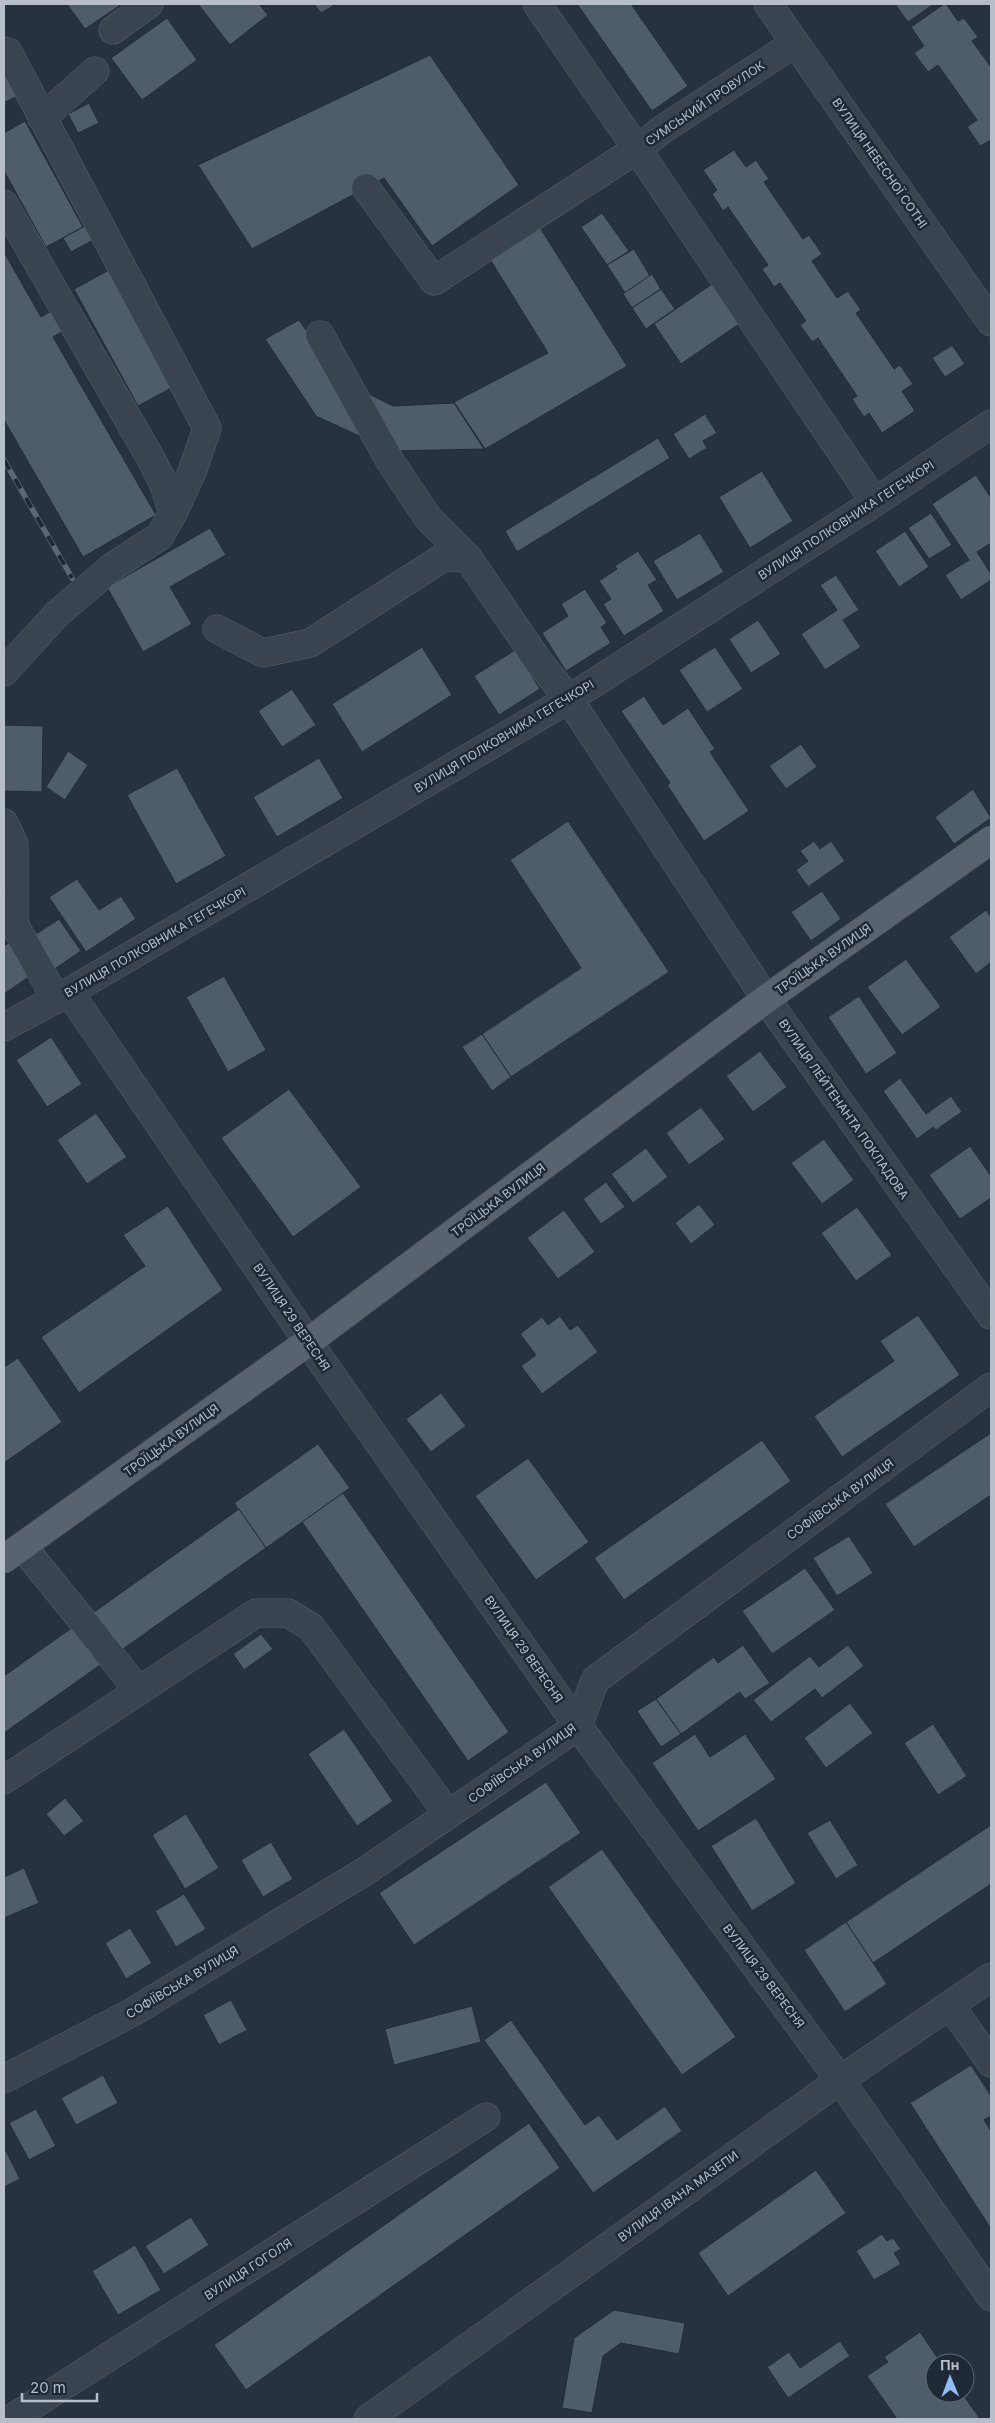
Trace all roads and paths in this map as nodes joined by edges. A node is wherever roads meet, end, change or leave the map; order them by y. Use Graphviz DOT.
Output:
graph roads {
  1 [pos="149,4"];
  2 [pos="536,4"];
  3 [pos="768,4"];
  4 [pos="113,30"];
  5 [pos="795,43"];
  6 [pos="4,51"];
  7 [pos="95,71"];
  8 [pos="42,118"];
  9 [pos="637,149"];
  10 [pos="366,188"];
  11 [pos="4,204"];
  12 [pos="991,322"];
  13 [pos="320,335"];
  14 [pos="991,424"];
  15 [pos="875,502"];
  16 [pos="173,513"];
  17 [pos="468,558"];
  18 [pos="217,629"];
  19 [pos="4,672"];
  20 [pos="569,699"];
  21 [pos="4,823"];
  22 [pos="991,840"];
  23 [pos="9,915"];
  24 [pos="63,996"];
  25 [pos="766,999"];
  26 [pos="4,1028"];
  27 [pos="991,1315"];
  28 [pos="308,1342"];
  29 [pos="991,1387"];
  30 [pos="13,1553"];
  31 [pos="139,1691"];
  32 [pos="578,1726"];
  33 [pos="4,1780"];
  34 [pos="448,1814"];
  35 [pos="991,1977"];
  36 [pos="950,2005"];
  37 [pos="991,2063"];
  38 [pos="4,2079"];
  39 [pos="840,2080"];
  40 [pos="486,2117"];
  41 [pos="991,2298"];
  42 [pos="11,2419"];
  43 [pos="368,2419"];
  1 -- 4 [label="street"];
  2 -- 9 [label="street, СУМСЬКИЙ ПРОВУЛОК"];
  3 -- 5 [label="street, ВУЛИЦЯ НЕБЕСНОЇ СОТНІ"];
  5 -- 9 [label="street, СУМСЬКИЙ ПРОВУЛОК"];
  5 -- 12 [label="street, ВУЛИЦЯ НЕБЕСНОЇ СОТНІ"];
  6 -- 8 [label="street"];
  7 -- 8 [label="street"];
  8 -- 16 [label="street"];
  9 -- 10 [label="street"];
  9 -- 15 [label="street"];
  11 -- 16 [label="street"];
  13 -- 17 [label="street, ВУЛИЦЯ ЛЕЙТЕНАНТА ПОКЛАДОВА"];
  14 -- 15 [label="street, ВУЛИЦЯ ПОЛКОВНИКА ГЕГЕЧКОРІ"];
  15 -- 20 [label="street, ВУЛИЦЯ ПОЛКОВНИКА ГЕГЕЧКОРІ"];
  16 -- 19 [label="street"];
  17 -- 18 [label="street"];
  17 -- 20 [label="street, ВУЛИЦЯ ЛЕЙТЕНАНТА ПОКЛАДОВА"];
  20 -- 24 [label="street, ВУЛИЦЯ ПОЛКОВНИКА ГЕГЕЧКОРІ"];
  20 -- 25 [label="street, ВУЛИЦЯ ЛЕЙТЕНАНТА ПОКЛАДОВА"];
  21 -- 23 [label="street"];
  22 -- 25 [label="main road, ТРОЇЦЬКА ВУЛИЦЯ"];
  23 -- 24 [label="street, ВУЛИЦЯ 29 ВЕРЕСНЯ"];
  24 -- 26 [label="street, ВУЛИЦЯ ПОЛКОВНИКА ГЕГЕЧКОРІ"];
  24 -- 28 [label="street, ВУЛИЦЯ 29 ВЕРЕСНЯ"];
  25 -- 27 [label="street, ВУЛИЦЯ ЛЕЙТЕНАНТА ПОКЛАДОВА"];
  25 -- 28 [label="main road, ТРОЇЦЬКА ВУЛИЦЯ"];
  28 -- 30 [label="main road, ТРОЇЦЬКА ВУЛИЦЯ"];
  28 -- 32 [label="street, ВУЛИЦЯ 29 ВЕРЕСНЯ"];
  29 -- 32 [label="street, СОФІЇВСЬКА ВУЛИЦЯ"];
  30 -- 31 [label="street"];
  31 -- 33 [label="street"];
  31 -- 34 [label="street"];
  32 -- 34 [label="street, СОФІЇВСЬКА ВУЛИЦЯ"];
  32 -- 39 [label="street, ВУЛИЦЯ 29 ВЕРЕСНЯ"];
  34 -- 38 [label="street, СОФІЇВСЬКА ВУЛИЦЯ"];
  35 -- 36 [label="street, ВУЛИЦЯ ІВАНА МАЗЕПИ"];
  36 -- 37 [label="street"];
  36 -- 39 [label="street, ВУЛИЦЯ ІВАНА МАЗЕПИ"];
  39 -- 41 [label="street, ВУЛИЦЯ 29 ВЕРЕСНЯ"];
  39 -- 43 [label="street, ВУЛИЦЯ ІВАНА МАЗЕПИ"];
  40 -- 42 [label="street, ВУЛИЦЯ ГОГОЛЯ"];
}
